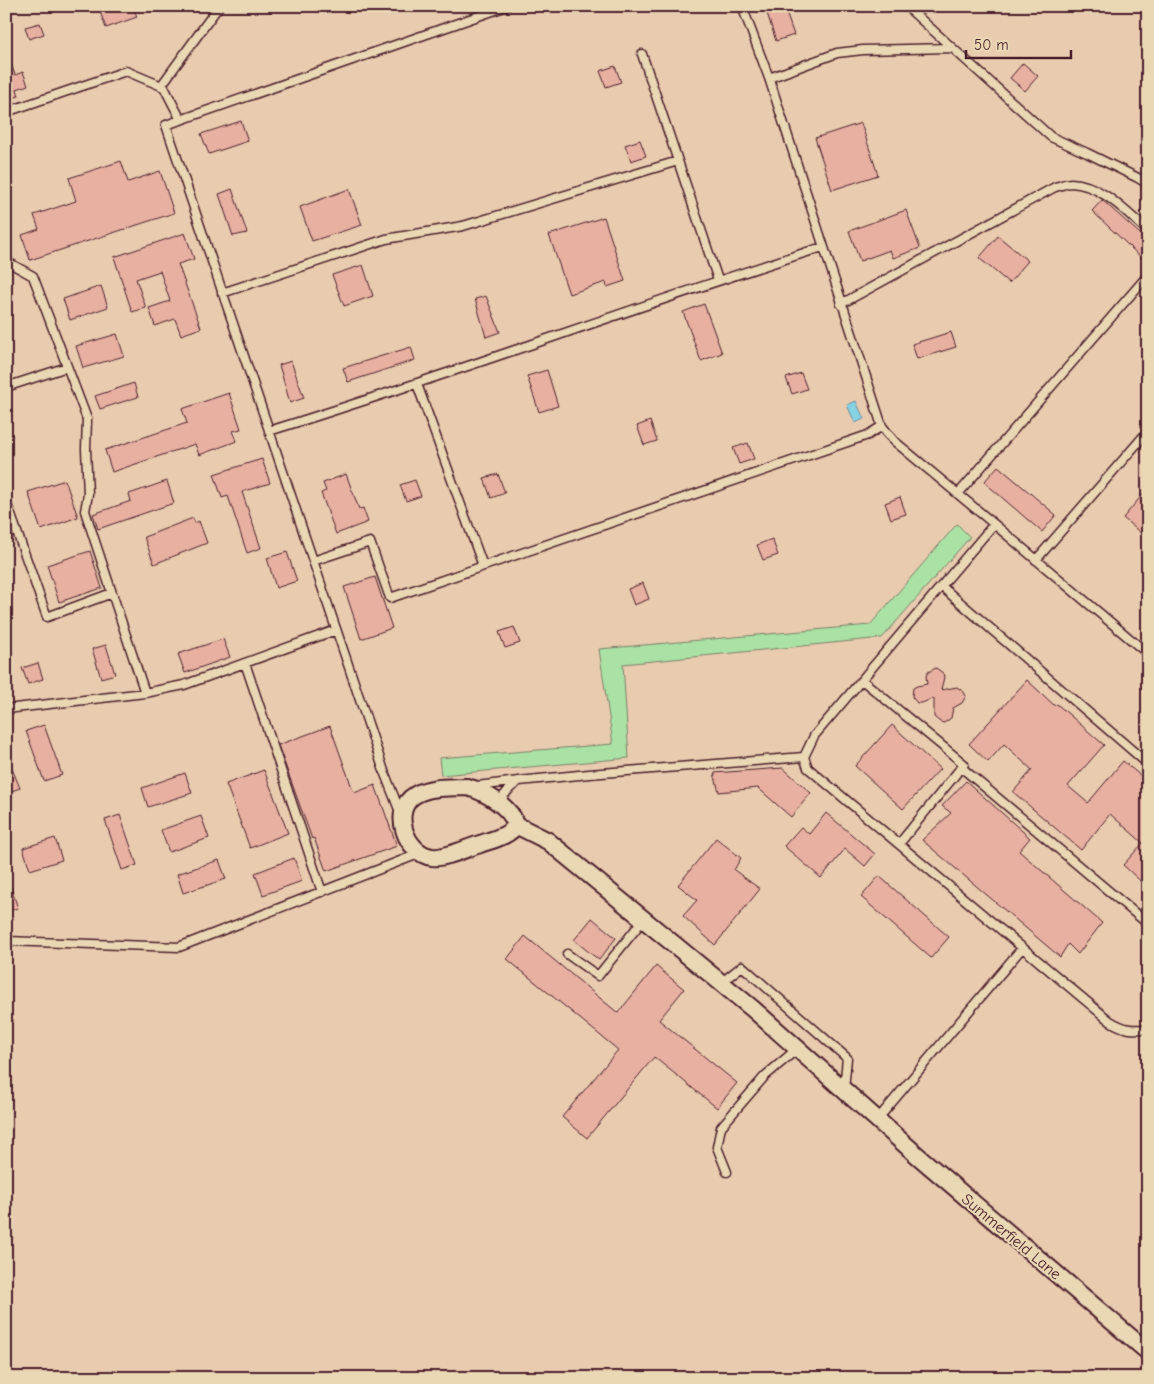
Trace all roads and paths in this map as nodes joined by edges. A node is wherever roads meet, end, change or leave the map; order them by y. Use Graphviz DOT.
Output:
graph roads {
  1 [pos="219,6"];
  2 [pos="507,6"];
  3 [pos="742,6"];
  4 [pos="906,6"];
  5 [pos="951,48"];
  6 [pos="642,54"];
  7 [pos="769,78"];
  8 [pos="161,86"];
  9 [pos="6,112"];
  10 [pos="181,120"];
  11 [pos="678,161"];
  12 [pos="1148,184"];
  13 [pos="1148,230"];
  14 [pos="823,247"];
  15 [pos="6,261"];
  16 [pos="1148,275"];
  17 [pos="718,280"];
  18 [pos="222,293"];
  19 [pos="841,304"];
  20 [pos="67,367"];
  21 [pos="418,384"];
  22 [pos="6,387"];
  23 [pos="882,426"];
  24 [pos="269,431"];
  25 [pos="1148,431"];
  26 [pos="958,494"];
  27 [pos="6,501"];
  28 [pos="994,524"];
  29 [pos="1036,560"];
  30 [pos="313,561"];
  31 [pos="483,566"];
  32 [pos="941,586"];
  33 [pos="112,594"];
  34 [pos="336,630"];
  35 [pos="1148,654"];
  36 [pos="245,663"];
  37 [pos="862,680"];
  38 [pos="145,693"];
  39 [pos="6,709"];
  40 [pos="804,758"];
  41 [pos="1148,764"];
  42 [pos="962,768"];
  43 [pos="385,774"];
  44 [pos="519,781"];
  45 [pos="467,787"];
  46 [pos="431,789"];
  47 [pos="497,803"];
  48 [pos="402,817"];
  49 [pos="516,825"];
  50 [pos="899,844"];
  51 [pos="421,853"];
  52 [pos="322,892"];
  53 [pos="643,920"];
  54 [pos="1148,924"];
  55 [pos="6,942"];
  56 [pos="1022,948"];
  57 [pos="567,954"];
  58 [pos="721,983"];
  59 [pos="1148,1029"];
  60 [pos="797,1049"];
  61 [pos="844,1090"];
  62 [pos="877,1120"];
  63 [pos="727,1172"];
  64 [pos="1148,1352"];
  1 -- 8 [label="lane"];
  2 -- 10 [label="lane"];
  3 -- 7 [label="lane"];
  4 -- 5 [label="lane"];
  5 -- 7 [label="lane"];
  5 -- 12 [label="lane"];
  6 -- 11 [label="lane"];
  7 -- 14 [label="lane"];
  8 -- 9 [label="lane"];
  8 -- 10 [label="lane"];
  10 -- 18 [label="lane"];
  11 -- 17 [label="lane"];
  11 -- 18 [label="lane"];
  13 -- 19 [label="lane"];
  14 -- 17 [label="lane"];
  14 -- 19 [label="lane"];
  15 -- 20 [label="lane"];
  16 -- 26 [label="lane"];
  17 -- 21 [label="lane"];
  18 -- 24 [label="lane"];
  19 -- 23 [label="lane"];
  20 -- 22 [label="lane"];
  20 -- 33 [label="lane"];
  21 -- 24 [label="lane"];
  21 -- 31 [label="lane"];
  23 -- 26 [label="lane"];
  23 -- 31 [label="lane"];
  24 -- 30 [label="lane"];
  25 -- 29 [label="lane"];
  26 -- 28 [label="lane"];
  27 -- 33 [label="lane"];
  28 -- 29 [label="lane"];
  28 -- 32 [label="lane"];
  29 -- 35 [label="lane"];
  30 -- 31 [label="lane"];
  30 -- 34 [label="lane"];
  32 -- 37 [label="lane"];
  32 -- 41 [label="lane"];
  33 -- 38 [label="lane"];
  34 -- 36 [label="lane"];
  34 -- 43 [label="lane"];
  36 -- 38 [label="lane"];
  36 -- 52 [label="lane"];
  37 -- 40 [label="lane"];
  37 -- 42 [label="lane"];
  38 -- 39 [label="lane"];
  40 -- 44 [label="lane"];
  40 -- 50 [label="lane"];
  42 -- 50 [label="lane"];
  42 -- 54 [label="lane"];
  43 -- 46 [label="lane"];
  43 -- 48 [label="lane"];
  44 -- 45 [label="lane"];
  44 -- 47 [label="lane"];
  45 -- 46 [label="street"];
  45 -- 47 [label="street"];
  46 -- 48 [label="street"];
  47 -- 49 [label="street"];
  48 -- 51 [label="street"];
  49 -- 51 [label="street"];
  49 -- 53 [label="street, Summerfield Lane"];
  50 -- 56 [label="lane"];
  51 -- 52 [label="lane"];
  52 -- 55 [label="lane"];
  53 -- 57 [label="lane"];
  53 -- 58 [label="street, Summerfield Lane"];
  56 -- 59 [label="lane"];
  56 -- 62 [label="lane"];
  58 -- 60 [label="street, Summerfield Lane"];
  58 -- 61 [label="lane"];
  60 -- 61 [label="street, Summerfield Lane"];
  60 -- 63 [label="lane"];
  61 -- 62 [label="street, Summerfield Lane"];
  62 -- 64 [label="street, Summerfield Lane"];
}
